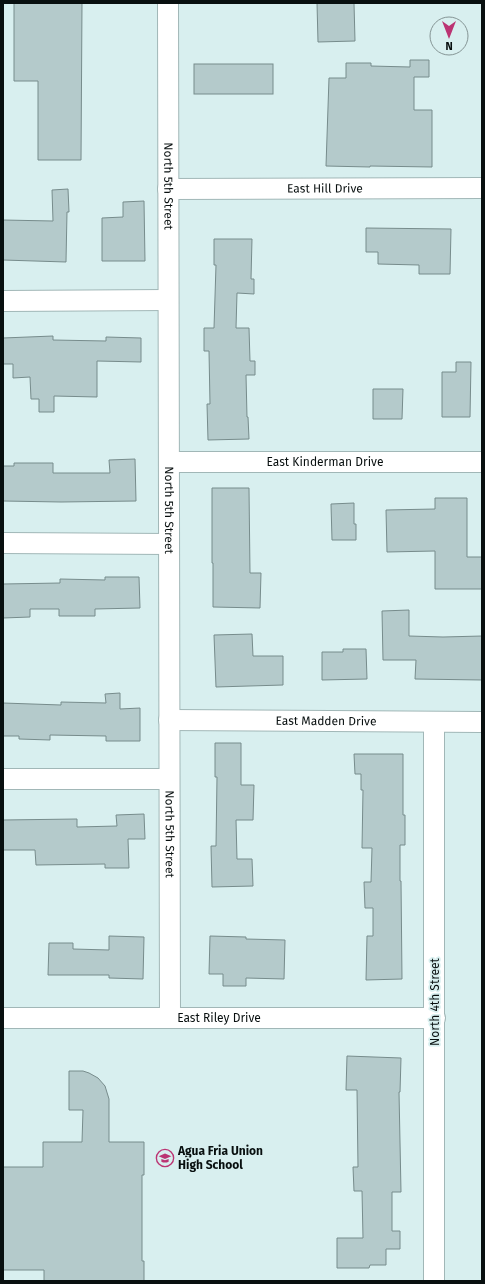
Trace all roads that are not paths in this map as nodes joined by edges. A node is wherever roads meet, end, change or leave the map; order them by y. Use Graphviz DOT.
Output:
graph roads {
  1 [pos="168,3"];
  2 [pos="482,188"];
  3 [pos="168,189"];
  4 [pos="168,300"];
  5 [pos="3,301"];
  6 [pos="169,462"];
  7 [pos="482,462"];
  8 [pos="3,543"];
  9 [pos="169,544"];
  10 [pos="169,720"];
  11 [pos="434,722"];
  12 [pos="482,722"];
  13 [pos="3,779"];
  14 [pos="169,779"];
  15 [pos="3,1018"];
  16 [pos="170,1018"];
  17 [pos="435,1018"];
  18 [pos="434,1281"];
  1 -- 3 [label="street, North 5th Street"];
  2 -- 3 [label="street, East Hill Drive"];
  3 -- 4 [label="street, North 5th Street"];
  4 -- 5 [label="street"];
  4 -- 6 [label="street, North 5th Street"];
  6 -- 7 [label="street, East Kinderman Drive"];
  6 -- 9 [label="street, North 5th Street"];
  8 -- 9 [label="street"];
  9 -- 10 [label="street, North 5th Street"];
  10 -- 11 [label="street, East Madden Drive"];
  10 -- 14 [label="street, North 5th Street"];
  11 -- 12 [label="street, East Madden Drive"];
  11 -- 17 [label="street, North 4th Street"];
  13 -- 14 [label="street"];
  14 -- 16 [label="street, North 5th Street"];
  15 -- 16 [label="street, East Riley Drive"];
  16 -- 17 [label="street, East Riley Drive"];
  17 -- 18 [label="street, North 4th Street"];
}
